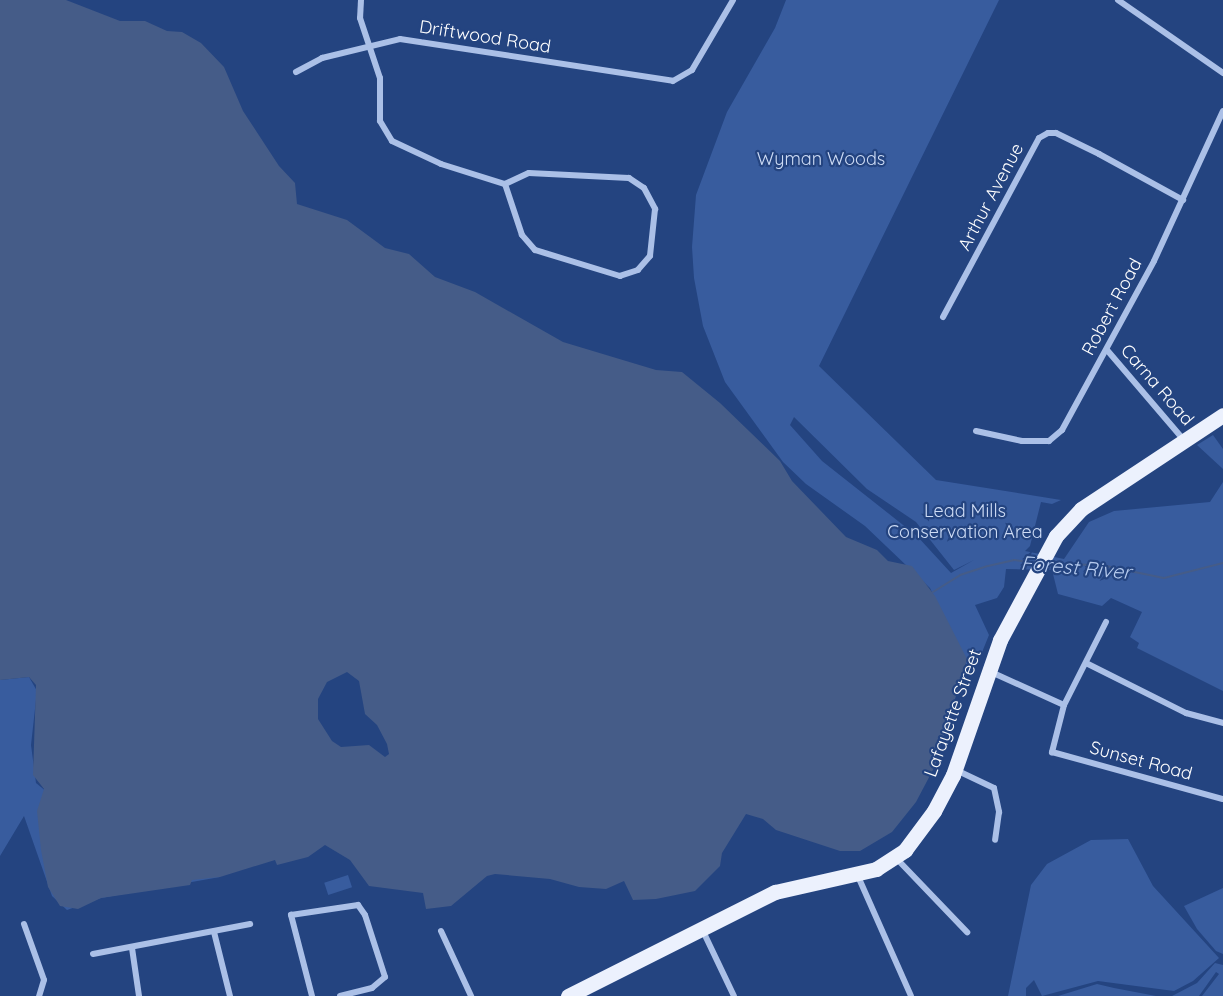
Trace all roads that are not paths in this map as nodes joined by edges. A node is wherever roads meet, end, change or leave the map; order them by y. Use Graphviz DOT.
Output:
graph roads {
  1 [pos="360,0"];
  2 [pos="733,0"];
  3 [pos="1118,0"];
  4 [pos="370,47"];
  5 [pos="296,72"];
  6 [pos="1223,73"];
  7 [pos="1223,111"];
  8 [pos="505,184"];
  9 [pos="1183,200"];
  10 [pos="943,317"];
  11 [pos="1107,350"];
  12 [pos="1223,415"];
  13 [pos="976,431"];
  14 [pos="1185,440"];
  15 [pos="1106,622"];
  16 [pos="1086,663"];
  17 [pos="989,671"];
  18 [pos="1064,705"];
  19 [pos="1223,723"];
  20 [pos="956,769"];
  21 [pos="1223,799"];
  22 [pos="995,840"];
  23 [pos="896,858"];
  24 [pos="857,874"];
  25 [pos="24,924"];
  26 [pos="250,924"];
  27 [pos="702,929"];
  28 [pos="441,931"];
  29 [pos="214,932"];
  30 [pos="967,932"];
  31 [pos="132,948"];
  32 [pos="93,954"];
  33 [pos="39,996"];
  34 [pos="139,996"];
  35 [pos="230,996"];
  36 [pos="312,996"];
  37 [pos="340,996"];
  38 [pos="471,996"];
  39 [pos="568,996"];
  40 [pos="734,996"];
  41 [pos="911,996"];
  1 -- 4 [label="street"];
  2 -- 4 [label="street, Driftwood Road"];
  3 -- 6 [label="street"];
  4 -- 5 [label="street, Driftwood Road"];
  4 -- 8 [label="street"];
  7 -- 9 [label="street, Robert Road"];
  8 -- 8 [label="street"];
  9 -- 10 [label="street, Arthur Avenue"];
  9 -- 11 [label="street, Robert Road"];
  11 -- 13 [label="street, Robert Road"];
  11 -- 14 [label="street, Carna Road"];
  12 -- 14 [label="main road, Lafayette Street"];
  14 -- 17 [label="main road, Lafayette Street"];
  15 -- 16 [label="street"];
  16 -- 18 [label="street"];
  16 -- 19 [label="street"];
  17 -- 18 [label="street"];
  17 -- 20 [label="main road, Lafayette Street"];
  18 -- 21 [label="street, Sunset Road"];
  20 -- 22 [label="street"];
  20 -- 23 [label="main road, Lafayette Street"];
  23 -- 24 [label="main road, Lafayette Street"];
  23 -- 30 [label="street"];
  24 -- 27 [label="main road, Lafayette Street"];
  24 -- 41 [label="street"];
  25 -- 33 [label="street"];
  26 -- 29 [label="street"];
  27 -- 39 [label="main road, Lafayette Street"];
  27 -- 40 [label="street"];
  28 -- 38 [label="street"];
  29 -- 31 [label="street"];
  29 -- 35 [label="street"];
  31 -- 32 [label="street"];
  31 -- 34 [label="street"];
  36 -- 37 [label="street"];
}
